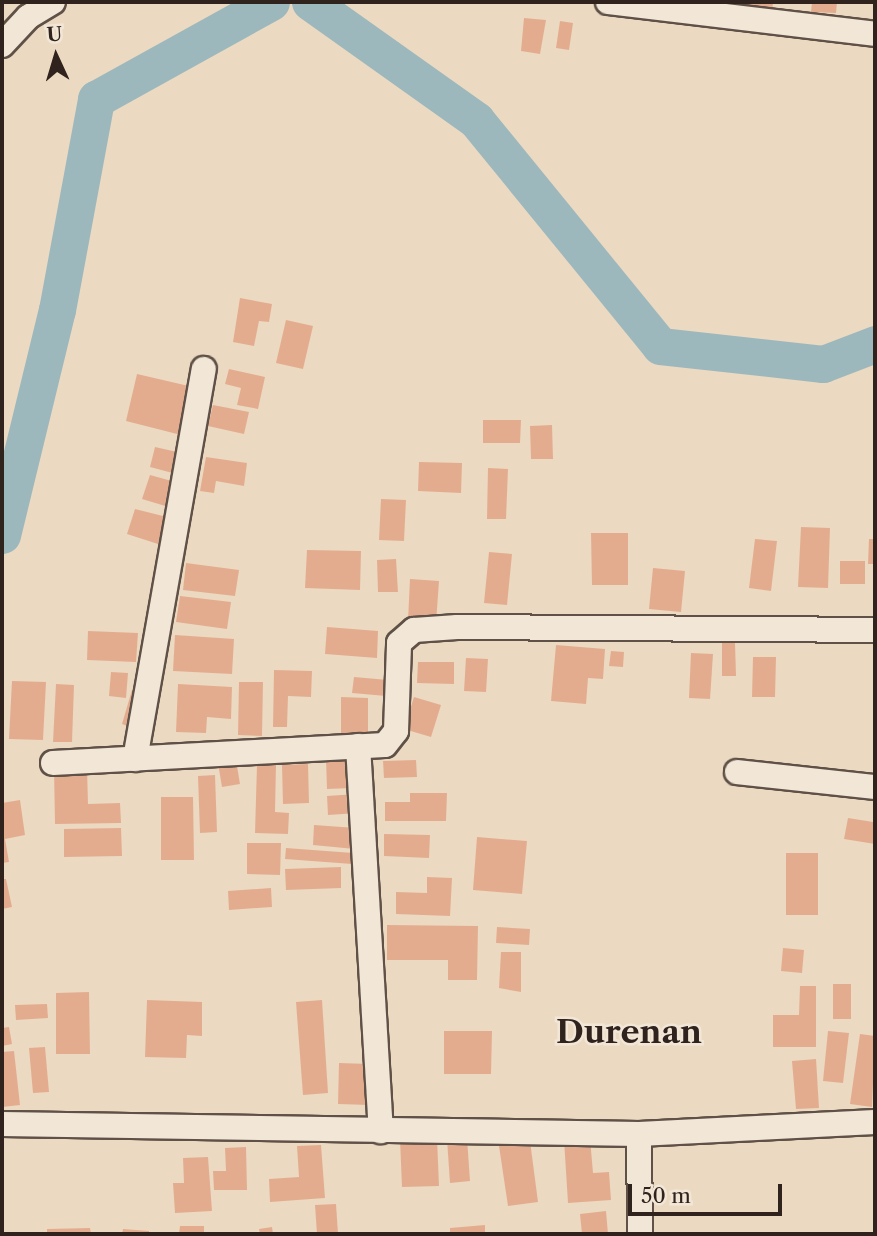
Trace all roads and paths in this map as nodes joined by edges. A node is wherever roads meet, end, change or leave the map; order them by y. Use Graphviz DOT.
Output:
graph roads {
  1 [pos="53,2"];
  2 [pos="608,2"];
  3 [pos="875,34"];
  4 [pos="2,45"];
  5 [pos="204,369"];
  6 [pos="875,630"];
  7 [pos="358,746"];
  8 [pos="135,760"];
  9 [pos="53,763"];
  10 [pos="737,772"];
  11 [pos="875,787"];
  12 [pos="875,1122"];
  13 [pos="2,1124"];
  14 [pos="381,1131"];
  15 [pos="639,1134"];
  16 [pos="640,1234"];
  1 -- 4 [label="street"];
  2 -- 3 [label="street"];
  5 -- 8 [label="street"];
  6 -- 7 [label="street"];
  7 -- 8 [label="street"];
  7 -- 14 [label="street"];
  8 -- 9 [label="street"];
  10 -- 11 [label="street"];
  12 -- 15 [label="street"];
  13 -- 14 [label="street"];
  14 -- 15 [label="street"];
  15 -- 16 [label="street"];
}
